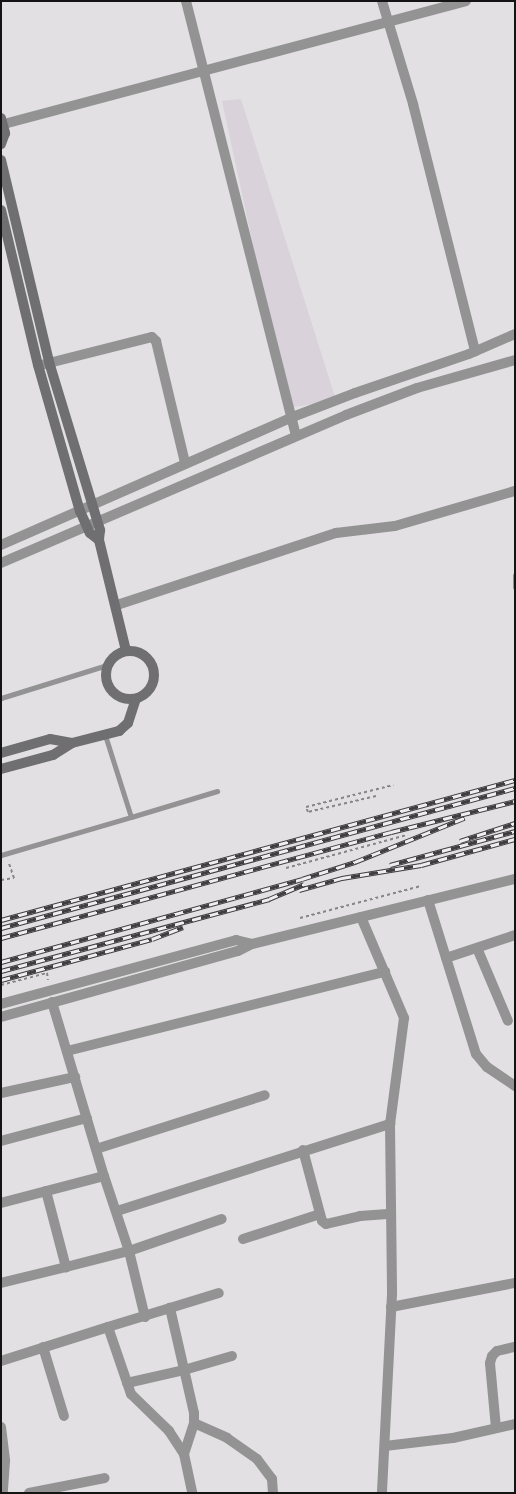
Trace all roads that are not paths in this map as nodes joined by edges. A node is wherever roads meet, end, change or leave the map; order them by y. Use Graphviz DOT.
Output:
graph roads {
  1 [pos="186,1"];
  2 [pos="382,1"];
  3 [pos="466,1"];
  4 [pos="388,22"];
  5 [pos="205,71"];
  6 [pos="3,121"];
  7 [pos="1,144"];
  8 [pos="1,160"];
  9 [pos="1,210"];
  10 [pos="515,334"];
  11 [pos="472,353"];
  12 [pos="515,360"];
  13 [pos="49,362"];
  14 [pos="38,366"];
  15 [pos="473,370"];
  16 [pos="290,418"];
  17 [pos="296,435"];
  18 [pos="186,463"];
  19 [pos="515,491"];
  20 [pos="92,505"];
  21 [pos="80,511"];
  22 [pos="98,521"];
  23 [pos="86,526"];
  24 [pos="99,540"];
  25 [pos="1,545"];
  26 [pos="1,563"];
  27 [pos="515,575"];
  28 [pos="515,587"];
  29 [pos="117,605"];
  30 [pos="126,651"];
  31 [pos="107,665"];
  32 [pos="1,698"];
  33 [pos="136,699"];
  34 [pos="105,735"];
  35 [pos="72,743"];
  36 [pos="1,753"];
  37 [pos="1,769"];
  38 [pos="217,791"];
  39 [pos="132,817"];
  40 [pos="3,855"];
  41 [pos="515,879"];
  42 [pos="428,900"];
  43 [pos="361,917"];
  44 [pos="515,935"];
  45 [pos="252,944"];
  46 [pos="477,948"];
  47 [pos="446,958"];
  48 [pos="385,972"];
  49 [pos="52,1002"];
  50 [pos="1,1004"];
  51 [pos="1,1017"];
  52 [pos="508,1021"];
  53 [pos="66,1051"];
  54 [pos="75,1077"];
  55 [pos="515,1086"];
  56 [pos="1,1093"];
  57 [pos="265,1096"];
  58 [pos="87,1118"];
  59 [pos="390,1124"];
  60 [pos="1,1141"];
  61 [pos="96,1149"];
  62 [pos="303,1150"];
  63 [pos="104,1176"];
  64 [pos="46,1191"];
  65 [pos="1,1202"];
  66 [pos="116,1211"];
  67 [pos="320,1214"];
  68 [pos="391,1214"];
  69 [pos="222,1219"];
  70 [pos="243,1239"];
  71 [pos="129,1251"];
  72 [pos="66,1267"];
  73 [pos="515,1282"];
  74 [pos="1,1283"];
  75 [pos="219,1293"];
  76 [pos="391,1307"];
  77 [pos="170,1308"];
  78 [pos="145,1317"];
  79 [pos="108,1327"];
  80 [pos="43,1347"];
  81 [pos="515,1347"];
  82 [pos="232,1356"];
  83 [pos="1,1361"];
  84 [pos="184,1370"];
  85 [pos="127,1383"];
  86 [pos="64,1416"];
  87 [pos="194,1423"];
  88 [pos="515,1424"];
  89 [pos="1,1427"];
  90 [pos="496,1428"];
  91 [pos="384,1446"];
  92 [pos="184,1454"];
  93 [pos="105,1478"];
  94 [pos="3,1493"];
  95 [pos="29,1493"];
  96 [pos="192,1493"];
  97 [pos="273,1493"];
  98 [pos="382,1493"];
  1 -- 5 [label="street"];
  2 -- 4 [label="street"];
  3 -- 4 [label="street"];
  4 -- 5 [label="street"];
  4 -- 11 [label="street"];
  5 -- 6 [label="street"];
  5 -- 16 [label="street"];
  6 -- 7 [label="street"];
  8 -- 13 [label="street"];
  9 -- 14 [label="street"];
  10 -- 11 [label="street"];
  11 -- 15 [label="street"];
  11 -- 16 [label="street"];
  12 -- 15 [label="street"];
  13 -- 14 [label="street"];
  13 -- 18 [label="street"];
  13 -- 20 [label="street"];
  14 -- 21 [label="street"];
  15 -- 17 [label="street"];
  16 -- 17 [label="street"];
  16 -- 18 [label="street"];
  17 -- 22 [label="street"];
  18 -- 20 [label="street"];
  19 -- 29 [label="street"];
  20 -- 21 [label="street"];
  20 -- 22 [label="street"];
  21 -- 23 [label="street"];
  21 -- 25 [label="street"];
  22 -- 23 [label="street"];
  22 -- 24 [label="street"];
  23 -- 24 [label="street"];
  23 -- 26 [label="street"];
  24 -- 29 [label="street"];
  27 -- 28 [label="lane"];
  29 -- 30 [label="street"];
  30 -- 31 [label="street"];
  30 -- 33 [label="street"];
  31 -- 32 [label="lane"];
  31 -- 33 [label="street"];
  33 -- 34 [label="street"];
  34 -- 35 [label="street"];
  34 -- 39 [label="lane"];
  35 -- 36 [label="street"];
  35 -- 37 [label="street"];
  38 -- 39 [label="lane"];
  39 -- 40 [label="lane"];
  41 -- 42 [label="street"];
  42 -- 43 [label="street"];
  42 -- 47 [label="street"];
  43 -- 45 [label="street"];
  43 -- 48 [label="street"];
  44 -- 46 [label="street"];
  45 -- 49 [label="street"];
  45 -- 50 [label="street"];
  46 -- 47 [label="street"];
  46 -- 52 [label="street"];
  47 -- 55 [label="street"];
  48 -- 53 [label="street"];
  48 -- 59 [label="street"];
  49 -- 51 [label="street"];
  49 -- 53 [label="street"];
  53 -- 54 [label="street"];
  54 -- 56 [label="street"];
  54 -- 58 [label="street"];
  57 -- 61 [label="street"];
  58 -- 60 [label="street"];
  58 -- 61 [label="street"];
  59 -- 62 [label="street"];
  59 -- 68 [label="street"];
  61 -- 63 [label="street"];
  62 -- 66 [label="street"];
  62 -- 67 [label="street"];
  63 -- 64 [label="street"];
  63 -- 66 [label="street"];
  64 -- 65 [label="street"];
  64 -- 72 [label="street"];
  66 -- 71 [label="street"];
  67 -- 68 [label="street"];
  67 -- 70 [label="street"];
  68 -- 76 [label="street"];
  69 -- 71 [label="street"];
  71 -- 72 [label="street"];
  71 -- 78 [label="street"];
  72 -- 74 [label="street"];
  73 -- 76 [label="street"];
  75 -- 77 [label="street"];
  76 -- 91 [label="street"];
  77 -- 78 [label="street"];
  77 -- 84 [label="street"];
  78 -- 79 [label="street"];
  79 -- 80 [label="street"];
  79 -- 85 [label="street"];
  80 -- 83 [label="street"];
  80 -- 86 [label="street"];
  81 -- 90 [label="street"];
  82 -- 84 [label="street"];
  84 -- 85 [label="street"];
  84 -- 87 [label="street"];
  85 -- 92 [label="street"];
  87 -- 92 [label="street"];
  87 -- 97 [label="street"];
  88 -- 90 [label="street"];
  89 -- 94 [label="street"];
  90 -- 91 [label="street"];
  91 -- 98 [label="street"];
  92 -- 96 [label="street"];
  93 -- 95 [label="street"];
}
